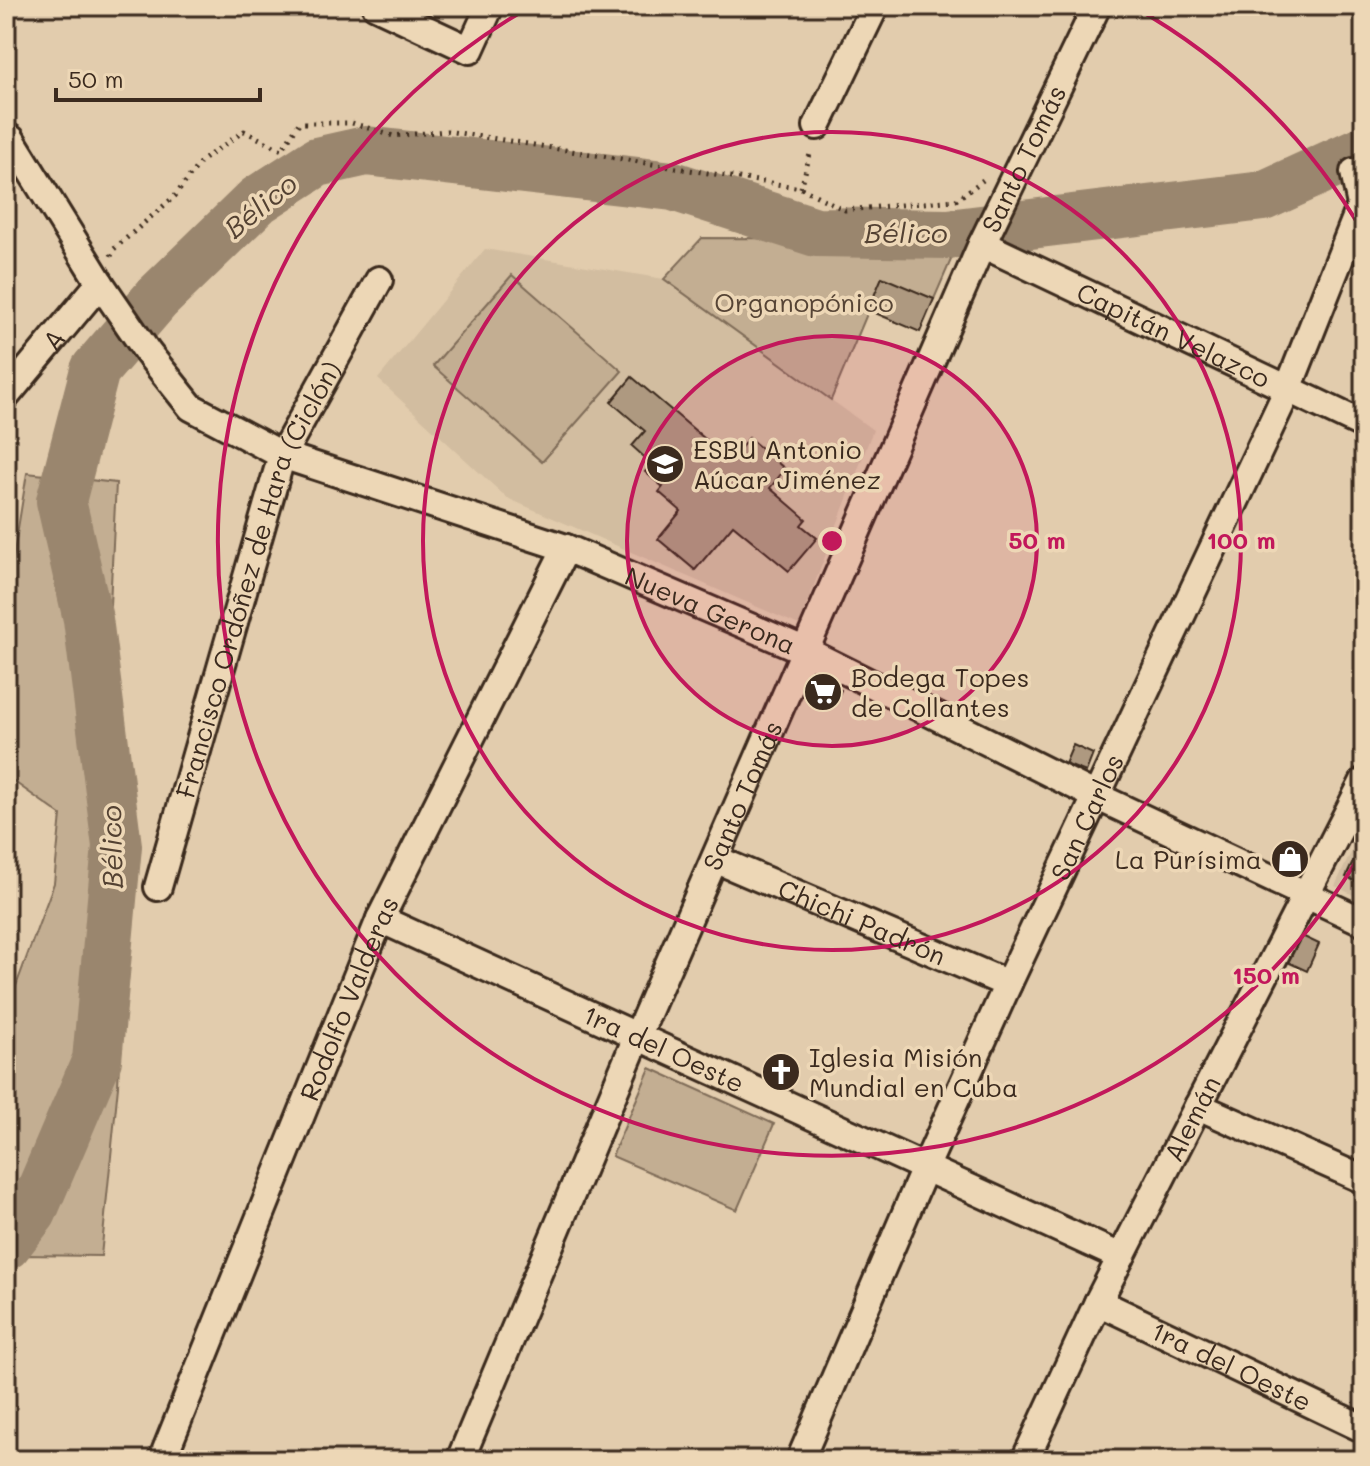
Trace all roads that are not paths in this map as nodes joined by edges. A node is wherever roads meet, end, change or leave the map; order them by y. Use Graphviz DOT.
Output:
graph roads {
  1 [pos="376,6"];
  2 [pos="490,6"];
  3 [pos="875,6"];
  4 [pos="1097,6"];
  5 [pos="817,126"];
  6 [pos="6,136"];
  7 [pos="1354,172"];
  8 [pos="982,244"];
  9 [pos="379,280"];
  10 [pos="104,288"];
  11 [pos="1288,389"];
  12 [pos="6,396"];
  13 [pos="1364,425"];
  14 [pos="282,455"];
  15 [pos="566,548"];
  16 [pos="806,651"];
  17 [pos="1364,781"];
  18 [pos="1096,796"];
  19 [pos="715,859"];
  20 [pos="158,887"];
  21 [pos="1306,895"];
  22 [pos="380,919"];
  23 [pos="1364,922"];
  24 [pos="1008,984"];
  25 [pos="637,1037"];
  26 [pos="1198,1106"];
  27 [pos="925,1168"];
  28 [pos="1364,1180"];
  29 [pos="1121,1257"];
  30 [pos="1098,1302"];
  31 [pos="1364,1429"];
  32 [pos="162,1460"];
  33 [pos="460,1460"];
  34 [pos="800,1460"];
  35 [pos="1025,1460"];
  1 -- 2 [label="street"];
  3 -- 5 [label="street"];
  4 -- 8 [label="street, Santo Tomás"];
  6 -- 10 [label="street, Nueva Gerona"];
  7 -- 11 [label="street, San Carlos"];
  8 -- 11 [label="street, Capitán Velazco"];
  8 -- 16 [label="street, Santo Tomás"];
  9 -- 14 [label="street, Francisco Ordóñez de Hara (Ciclón)"];
  10 -- 12 [label="street, A"];
  10 -- 14 [label="street, Nueva Gerona"];
  11 -- 13 [label="street, Capitán Velazco"];
  11 -- 18 [label="street, San Carlos"];
  14 -- 15 [label="street, Nueva Gerona"];
  14 -- 20 [label="street, Francisco Ordóñez de Hara (Ciclón)"];
  15 -- 16 [label="street, Nueva Gerona"];
  15 -- 22 [label="street, Rodolfo Valderas"];
  16 -- 18 [label="street, Nueva Gerona"];
  16 -- 19 [label="street, Santo Tomás"];
  17 -- 21 [label="street, Alemán"];
  18 -- 21 [label="street, Nueva Gerona"];
  18 -- 24 [label="street, San Carlos"];
  19 -- 24 [label="street, Chichi Padrón"];
  19 -- 25 [label="street, Santo Tomás"];
  21 -- 23 [label="street, Nueva Gerona"];
  21 -- 26 [label="street, Alemán"];
  22 -- 25 [label="street, 1ra del Oeste"];
  22 -- 32 [label="street, Rodolfo Valderas"];
  24 -- 27 [label="street, San Carlos"];
  25 -- 27 [label="street, 1ra del Oeste"];
  25 -- 33 [label="street, Santo Tomás"];
  26 -- 28 [label="street"];
  26 -- 29 [label="street, Alemán"];
  27 -- 29 [label="street, 1ra del Oeste"];
  27 -- 34 [label="street, San Carlos"];
  29 -- 30 [label="street, Alemán"];
  30 -- 31 [label="street, 1ra del Oeste"];
  30 -- 35 [label="street, Alemán"];
}
